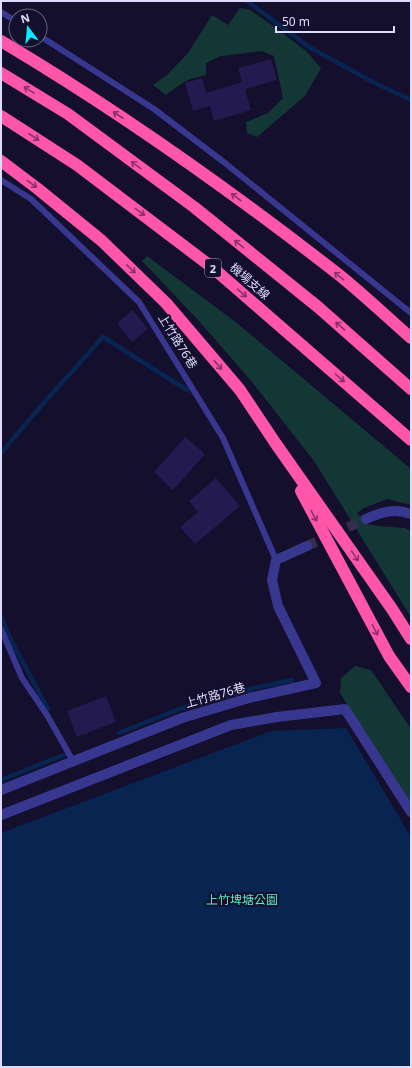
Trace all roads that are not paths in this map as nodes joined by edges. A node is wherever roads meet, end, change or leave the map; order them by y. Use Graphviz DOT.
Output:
graph roads {
  1 [pos="48,41"];
  2 [pos="1,42"];
  3 [pos="1,73"];
  4 [pos="1,116"];
  5 [pos="1,161"];
  6 [pos="1,180"];
  7 [pos="411,313"];
  8 [pos="411,338"];
  9 [pos="411,389"];
  10 [pos="411,440"];
  11 [pos="276,444"];
  12 [pos="411,514"];
  13 [pos="366,519"];
  14 [pos="307,546"];
  15 [pos="276,560"];
  16 [pos="1,630"];
  17 [pos="411,639"];
  18 [pos="411,687"];
  19 [pos="73,761"];
  20 [pos="1,790"];
  21 [pos="411,812"];
  22 [pos="1,815"];
  1 -- 7 [label="lane"];
  8 -- 2 [label="highway, one-way"];
  9 -- 3 [label="highway, 機場支線, one-way"];
  4 -- 10 [label="highway, 機場支線 / 2, one-way"];
  5 -- 11 [label="highway, one-way"];
  6 -- 15 [label="lane, 上竹路76巷"];
  11 -- 17 [label="highway, one-way"];
  11 -- 18 [label="highway, one-way"];
  12 -- 13 [label="street"];
  14 -- 15 [label="street"];
  15 -- 19 [label="street, 上竹路76巷"];
  16 -- 19 [label="lane"];
  19 -- 20 [label="street, 上竹路76巷"];
  21 -- 22 [label="street"];
}
